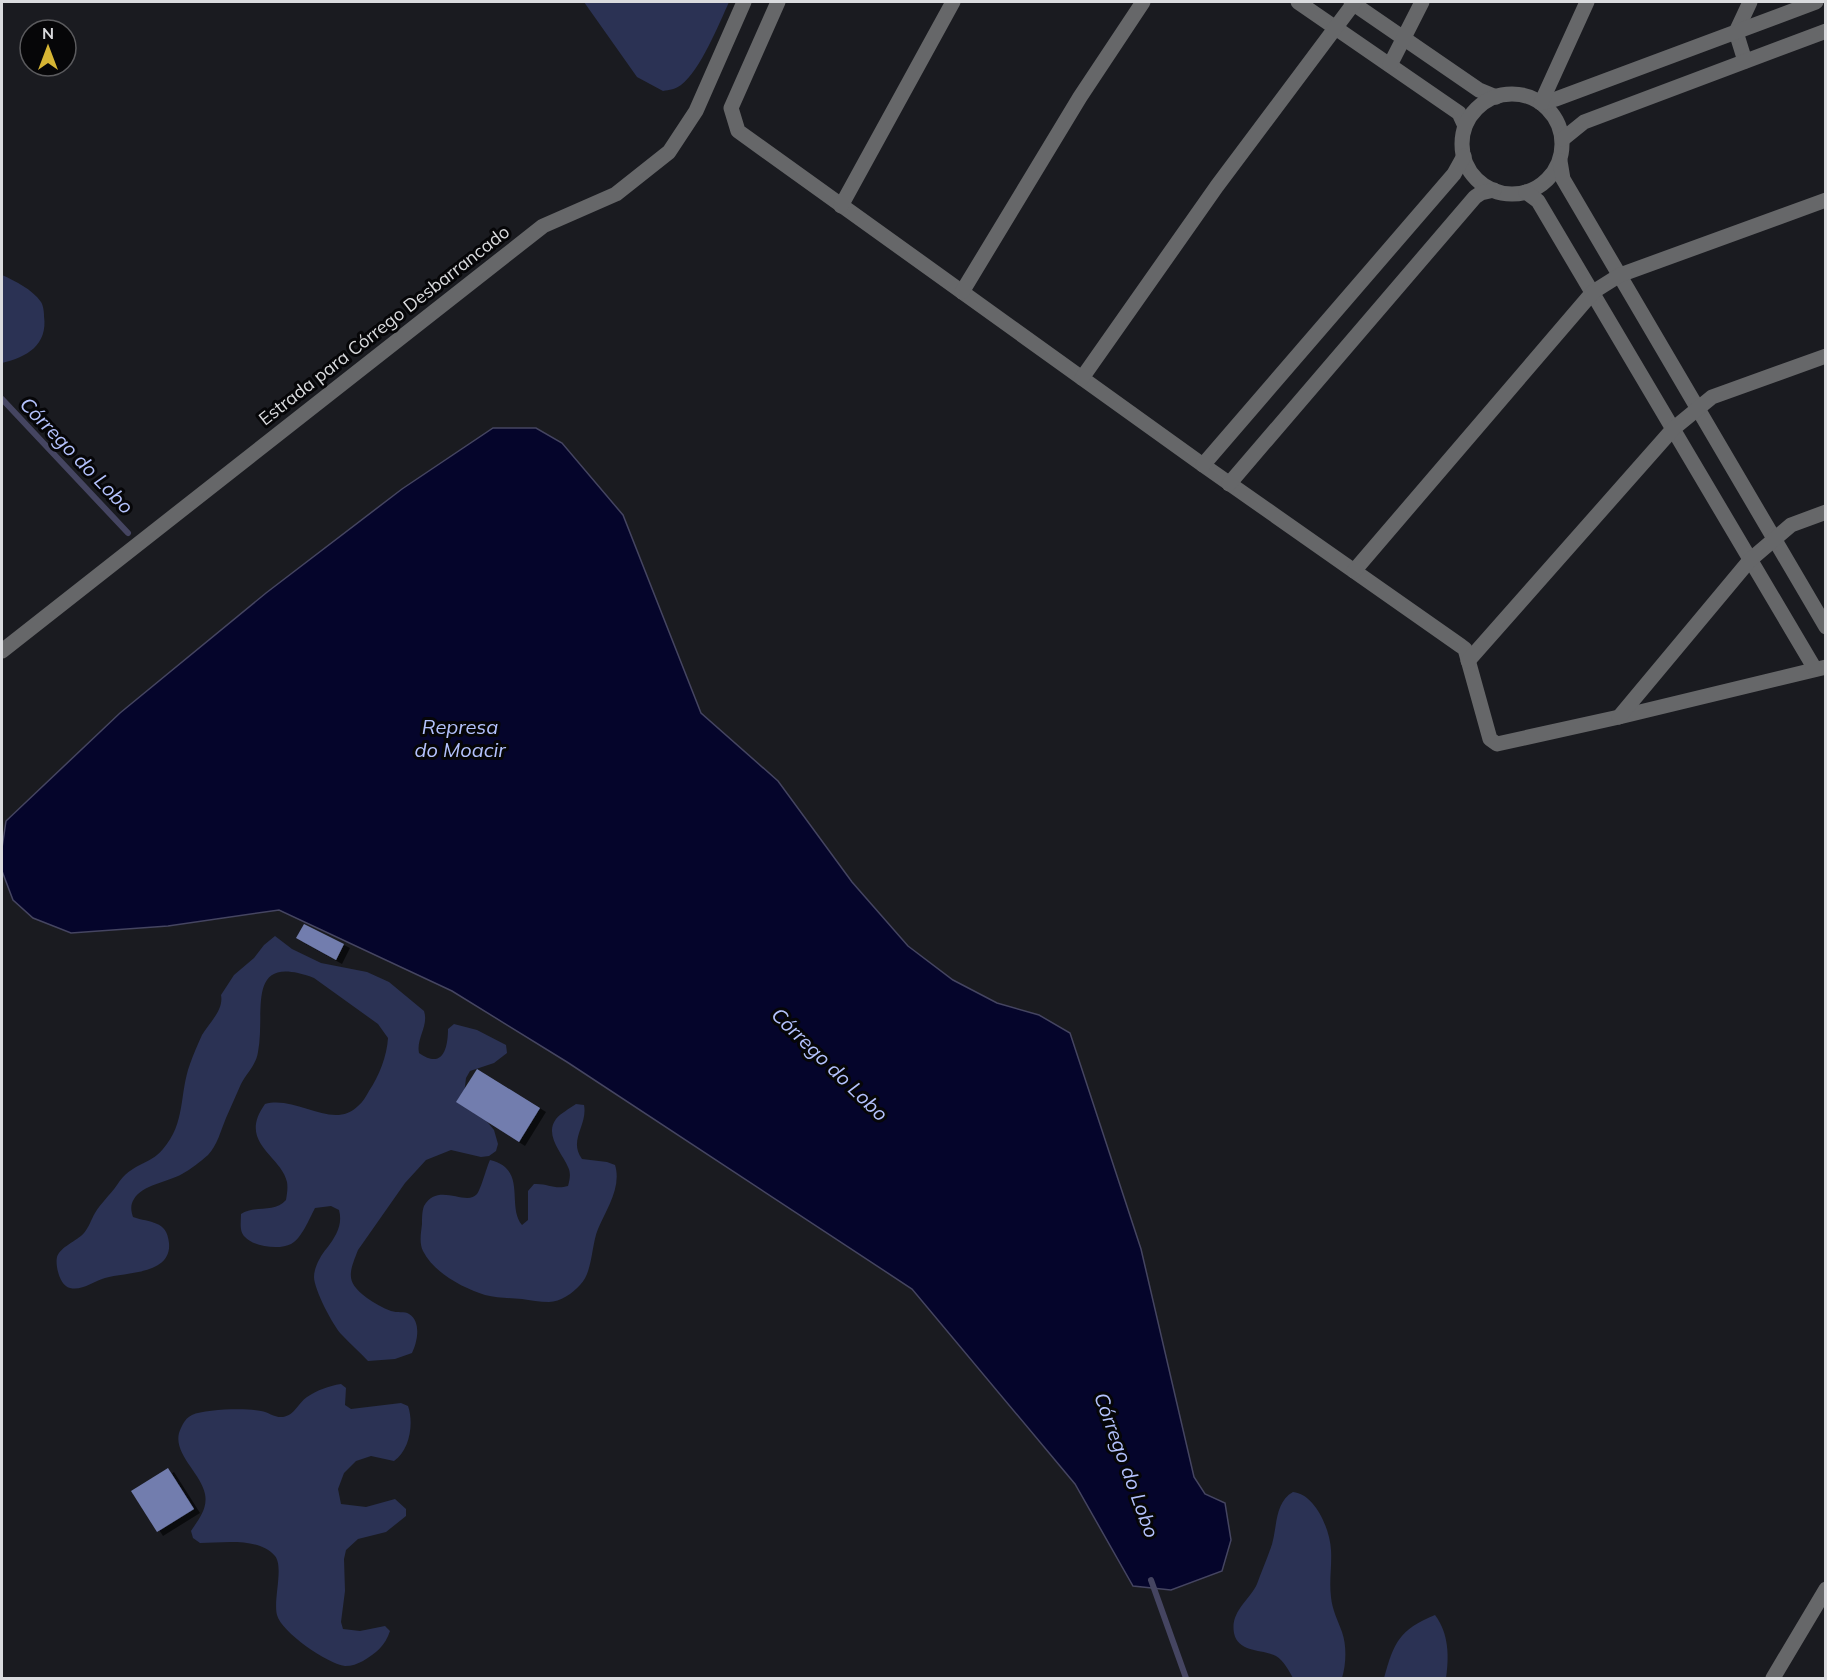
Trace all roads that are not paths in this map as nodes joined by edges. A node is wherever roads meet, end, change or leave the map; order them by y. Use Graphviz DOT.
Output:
graph roads {
  1 [pos="744,2"];
  2 [pos="777,2"];
  3 [pos="953,2"];
  4 [pos="1143,2"];
  5 [pos="1298,2"];
  6 [pos="1352,2"];
  7 [pos="1422,2"];
  8 [pos="1587,2"];
  9 [pos="1750,2"];
  10 [pos="1816,2"];
  11 [pos="1336,28"];
  12 [pos="1826,31"];
  13 [pos="1736,32"];
  14 [pos="1404,40"];
  15 [pos="1745,61"];
  16 [pos="1390,65"];
  17 [pos="1496,97"];
  18 [pos="1541,103"];
  19 [pos="1465,126"];
  20 [pos="1563,139"];
  21 [pos="1464,156"];
  22 [pos="1560,161"];
  23 [pos="1494,190"];
  24 [pos="1526,192"];
  25 [pos="1826,200"];
  26 [pos="841,206"];
  27 [pos="1620,275"];
  28 [pos="962,292"];
  29 [pos="1593,292"];
  30 [pos="1826,356"];
  31 [pos="1082,378"];
  32 [pos="1699,409"];
  33 [pos="1673,429"];
  34 [pos="1203,465"];
  35 [pos="1229,484"];
  36 [pos="1826,512"];
  37 [pos="1774,540"];
  38 [pos="1750,560"];
  39 [pos="1354,571"];
  40 [pos="1826,627"];
  41 [pos="2,651"];
  42 [pos="1468,661"];
  43 [pos="1820,668"];
  44 [pos="1619,717"];
  45 [pos="1826,1589"];
  46 [pos="1773,1678"];
  1 -- 41 [label="street, Estrada para Córrego Desbarrancado"];
  2 -- 26 [label="street"];
  3 -- 26 [label="street"];
  4 -- 28 [label="street"];
  5 -- 11 [label="street"];
  6 -- 11 [label="street"];
  6 -- 14 [label="street"];
  7 -- 14 [label="street"];
  8 -- 18 [label="street"];
  9 -- 13 [label="street"];
  10 -- 13 [label="street"];
  11 -- 16 [label="street"];
  11 -- 31 [label="street"];
  12 -- 15 [label="street"];
  13 -- 15 [label="street"];
  13 -- 18 [label="street"];
  14 -- 16 [label="street"];
  14 -- 17 [label="street"];
  15 -- 20 [label="street"];
  16 -- 19 [label="street"];
  17 -- 18 [label="street"];
  17 -- 19 [label="street"];
  18 -- 20 [label="street"];
  19 -- 21 [label="street"];
  20 -- 22 [label="street"];
  21 -- 23 [label="street"];
  21 -- 34 [label="street"];
  22 -- 24 [label="street"];
  22 -- 27 [label="street"];
  23 -- 24 [label="street"];
  23 -- 35 [label="street"];
  24 -- 29 [label="street"];
  25 -- 27 [label="street"];
  26 -- 28 [label="street"];
  27 -- 29 [label="street"];
  27 -- 32 [label="street"];
  28 -- 31 [label="street"];
  29 -- 33 [label="street"];
  29 -- 39 [label="street"];
  30 -- 32 [label="street"];
  31 -- 34 [label="street"];
  32 -- 33 [label="street"];
  32 -- 37 [label="street"];
  33 -- 38 [label="street"];
  33 -- 42 [label="street"];
  34 -- 35 [label="street"];
  35 -- 39 [label="street"];
  36 -- 37 [label="street"];
  37 -- 38 [label="street"];
  37 -- 40 [label="street"];
  38 -- 43 [label="street"];
  38 -- 44 [label="street"];
  39 -- 42 [label="street"];
  42 -- 44 [label="street"];
  43 -- 44 [label="street"];
  45 -- 46 [label="street"];
}
